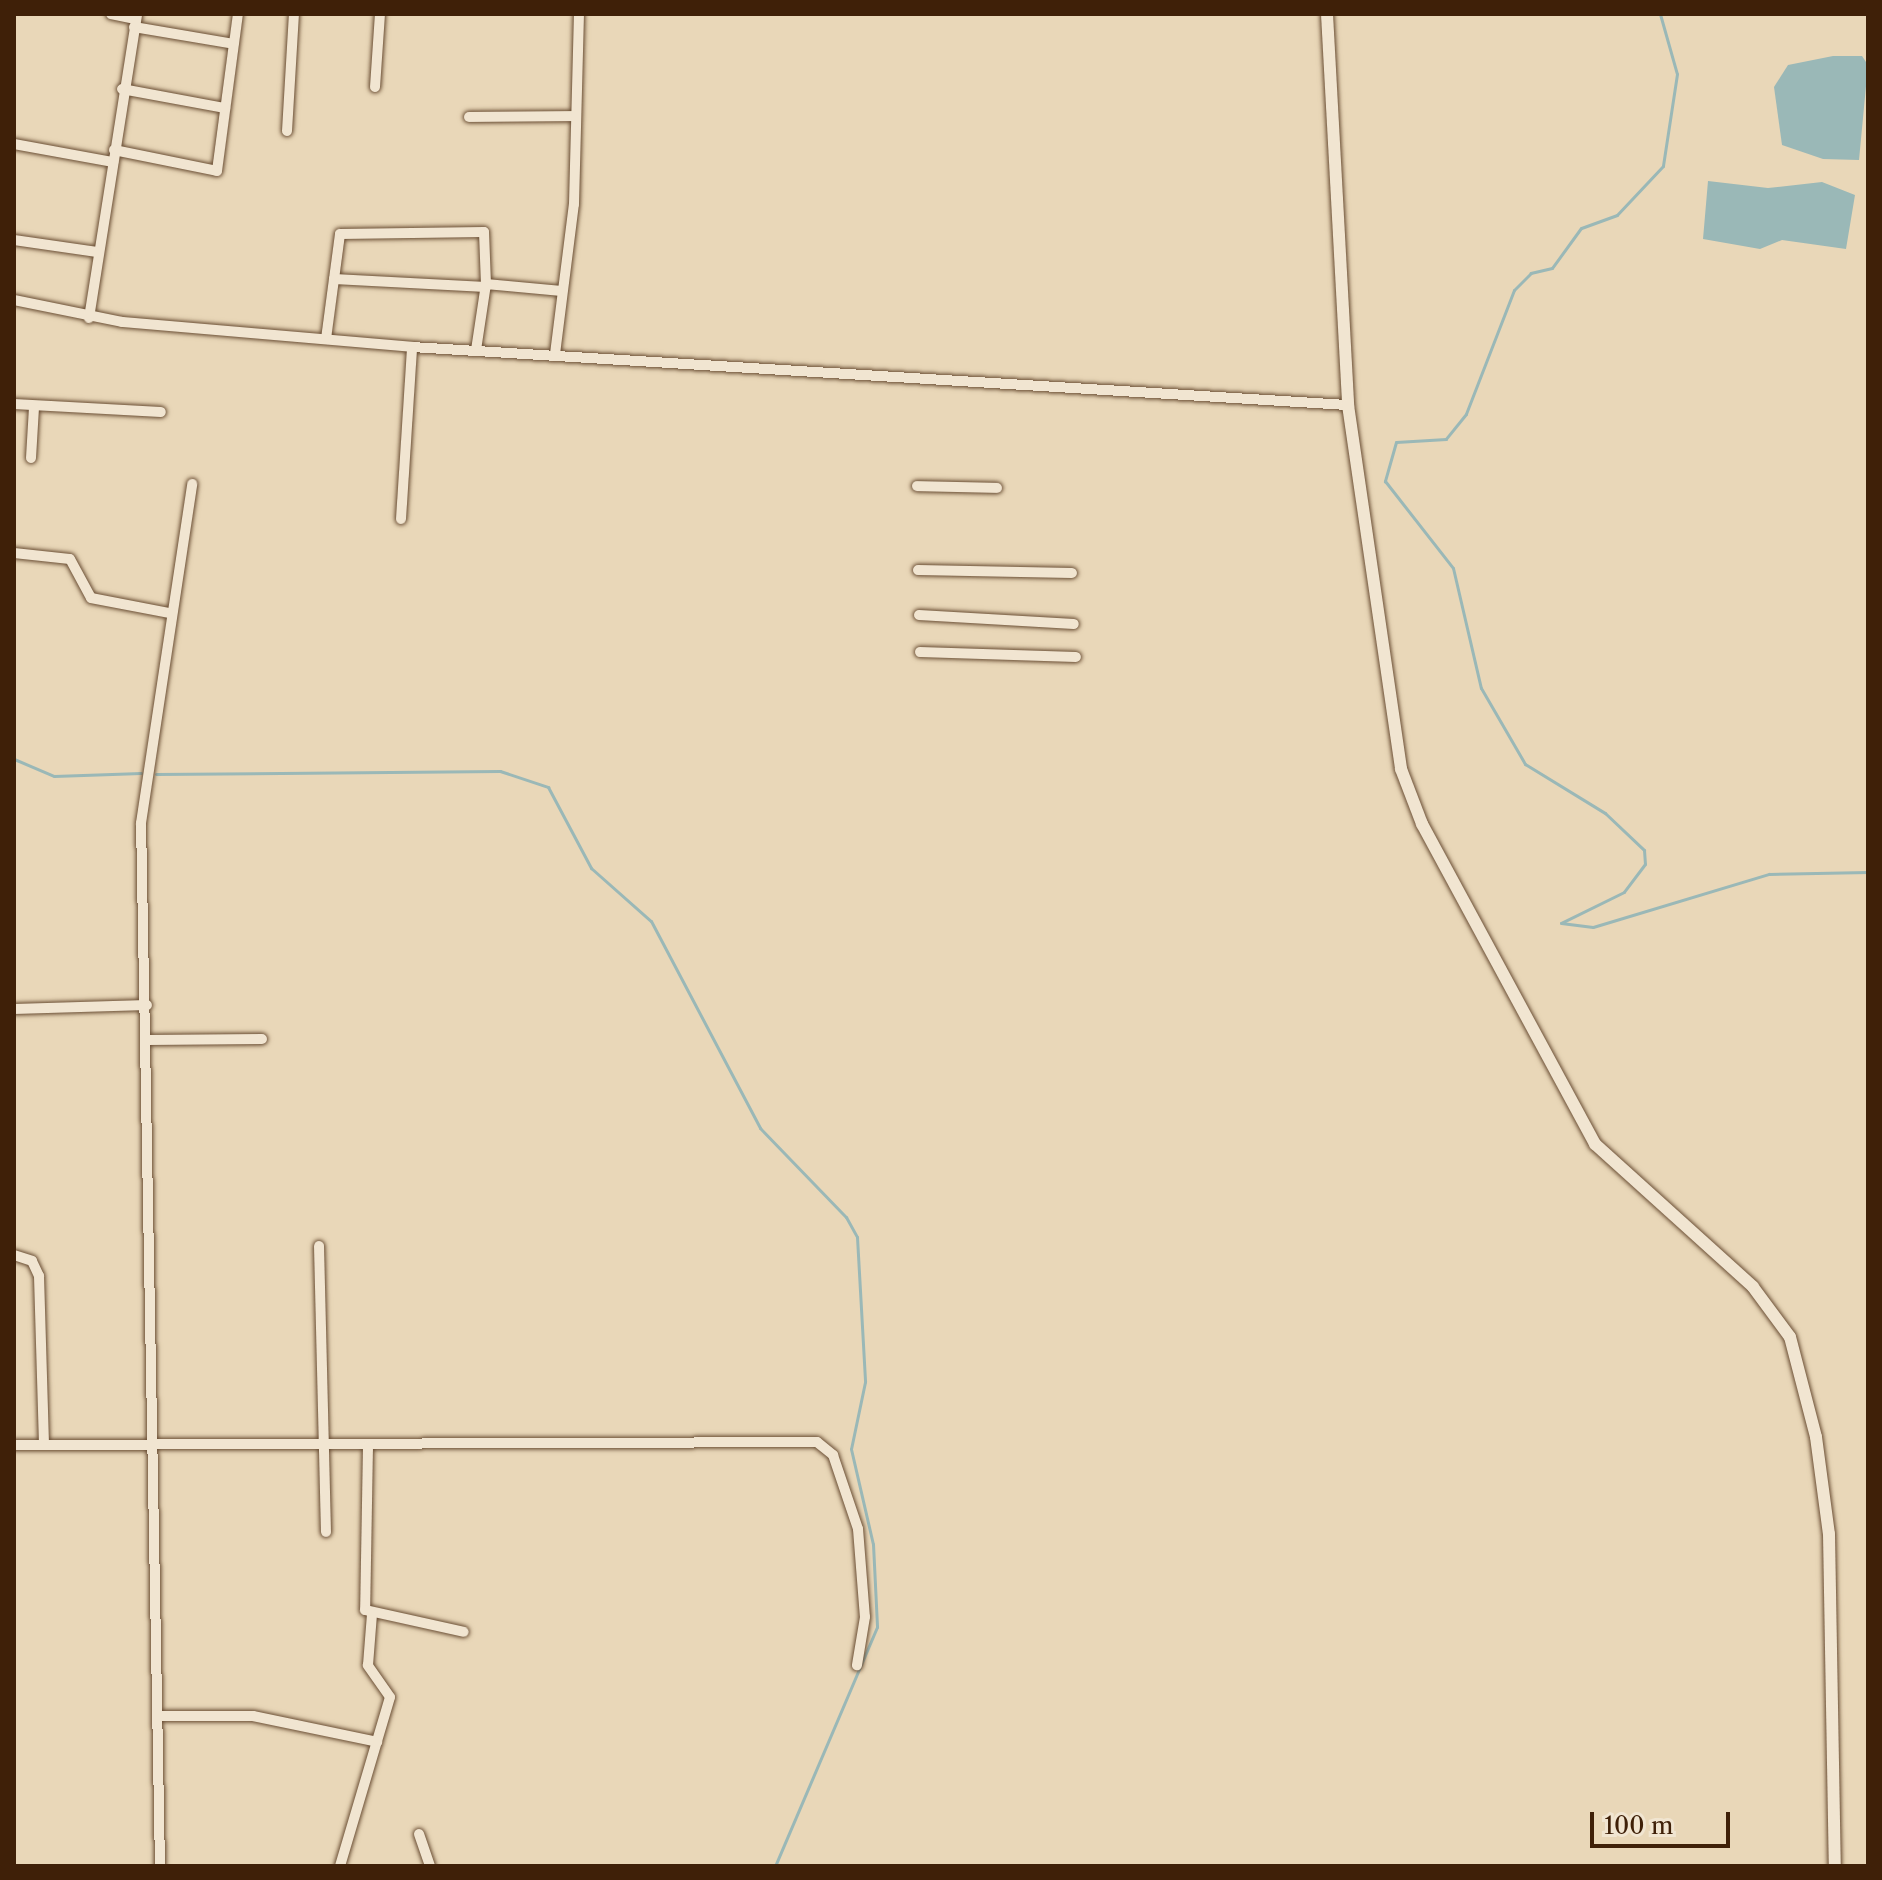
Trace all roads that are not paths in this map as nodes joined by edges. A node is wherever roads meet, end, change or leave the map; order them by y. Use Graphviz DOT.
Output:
graph roads {
  1 [pos="111,14"];
  2 [pos="238,14"];
  3 [pos="294,14"];
  4 [pos="380,14"];
  5 [pos="579,14"];
  6 [pos="1327,14"];
  7 [pos="135,20"];
  8 [pos="234,44"];
  9 [pos="375,87"];
  10 [pos="122,89"];
  11 [pos="225,108"];
  12 [pos="576,116"];
  13 [pos="469,117"];
  14 [pos="287,131"];
  15 [pos="14,144"];
  16 [pos="114,156"];
  17 [pos="14,240"];
  18 [pos="97,252"];
  19 [pos="334,279"];
  20 [pos="486,285"];
  21 [pos="562,291"];
  22 [pos="14,300"];
  23 [pos="89,318"];
  24 [pos="326,339"];
  25 [pos="412,347"];
  26 [pos="476,350"];
  27 [pos="555,354"];
  28 [pos="14,404"];
  29 [pos="1348,405"];
  30 [pos="34,407"];
  31 [pos="161,412"];
  32 [pos="31,458"];
  33 [pos="192,484"];
  34 [pos="917,486"];
  35 [pos="997,488"];
  36 [pos="401,519"];
  37 [pos="14,553"];
  38 [pos="918,570"];
  39 [pos="1072,573"];
  40 [pos="169,613"];
  41 [pos="919,615"];
  42 [pos="1074,624"];
  43 [pos="920,652"];
  44 [pos="1076,657"];
  45 [pos="147,1005"];
  46 [pos="14,1009"];
  47 [pos="262,1039"];
  48 [pos="147,1040"];
  49 [pos="319,1246"];
  50 [pos="14,1255"];
  51 [pos="157,1442"];
  52 [pos="44,1444"];
  53 [pos="14,1445"];
  54 [pos="328,1445"];
  55 [pos="368,1446"];
  56 [pos="326,1532"];
  57 [pos="372,1614"];
  58 [pos="464,1632"];
  59 [pos="857,1665"];
  60 [pos="158,1716"];
  61 [pos="377,1742"];
  62 [pos="419,1834"];
  63 [pos="160,1866"];
  64 [pos="340,1866"];
  65 [pos="430,1866"];
  66 [pos="1835,1866"];
  1 -- 7 [label="street"];
  2 -- 8 [label="street"];
  3 -- 14 [label="street"];
  4 -- 9 [label="street"];
  5 -- 12 [label="street"];
  6 -- 29 [label="street"];
  7 -- 8 [label="street"];
  7 -- 10 [label="street"];
  8 -- 11 [label="street"];
  10 -- 11 [label="street"];
  10 -- 16 [label="street"];
  11 -- 16 [label="street"];
  12 -- 13 [label="street"];
  12 -- 21 [label="street"];
  15 -- 16 [label="street"];
  16 -- 18 [label="street"];
  17 -- 18 [label="street"];
  18 -- 23 [label="street"];
  19 -- 20 [label="street"];
  19 -- 20 [label="street"];
  19 -- 24 [label="street"];
  20 -- 21 [label="street"];
  20 -- 26 [label="street"];
  21 -- 27 [label="street"];
  22 -- 23 [label="street"];
  23 -- 24 [label="street"];
  24 -- 25 [label="street"];
  25 -- 26 [label="street"];
  25 -- 36 [label="street"];
  26 -- 27 [label="street"];
  27 -- 29 [label="street"];
  28 -- 30 [label="street"];
  29 -- 66 [label="street"];
  30 -- 31 [label="street"];
  30 -- 32 [label="street"];
  33 -- 40 [label="street"];
  34 -- 35 [label="street"];
  37 -- 40 [label="street"];
  38 -- 39 [label="street"];
  40 -- 45 [label="street"];
  41 -- 42 [label="street"];
  43 -- 44 [label="street"];
  45 -- 46 [label="street"];
  45 -- 48 [label="street"];
  47 -- 48 [label="street"];
  48 -- 51 [label="street"];
  49 -- 54 [label="street"];
  50 -- 52 [label="street"];
  51 -- 52 [label="street"];
  51 -- 54 [label="street"];
  51 -- 60 [label="street"];
  52 -- 53 [label="street"];
  54 -- 55 [label="street"];
  54 -- 56 [label="street"];
  55 -- 57 [label="street"];
  55 -- 59 [label="street"];
  57 -- 58 [label="street"];
  57 -- 61 [label="street"];
  60 -- 61 [label="street"];
  60 -- 63 [label="street"];
  61 -- 64 [label="street"];
  62 -- 65 [label="street"];
}
